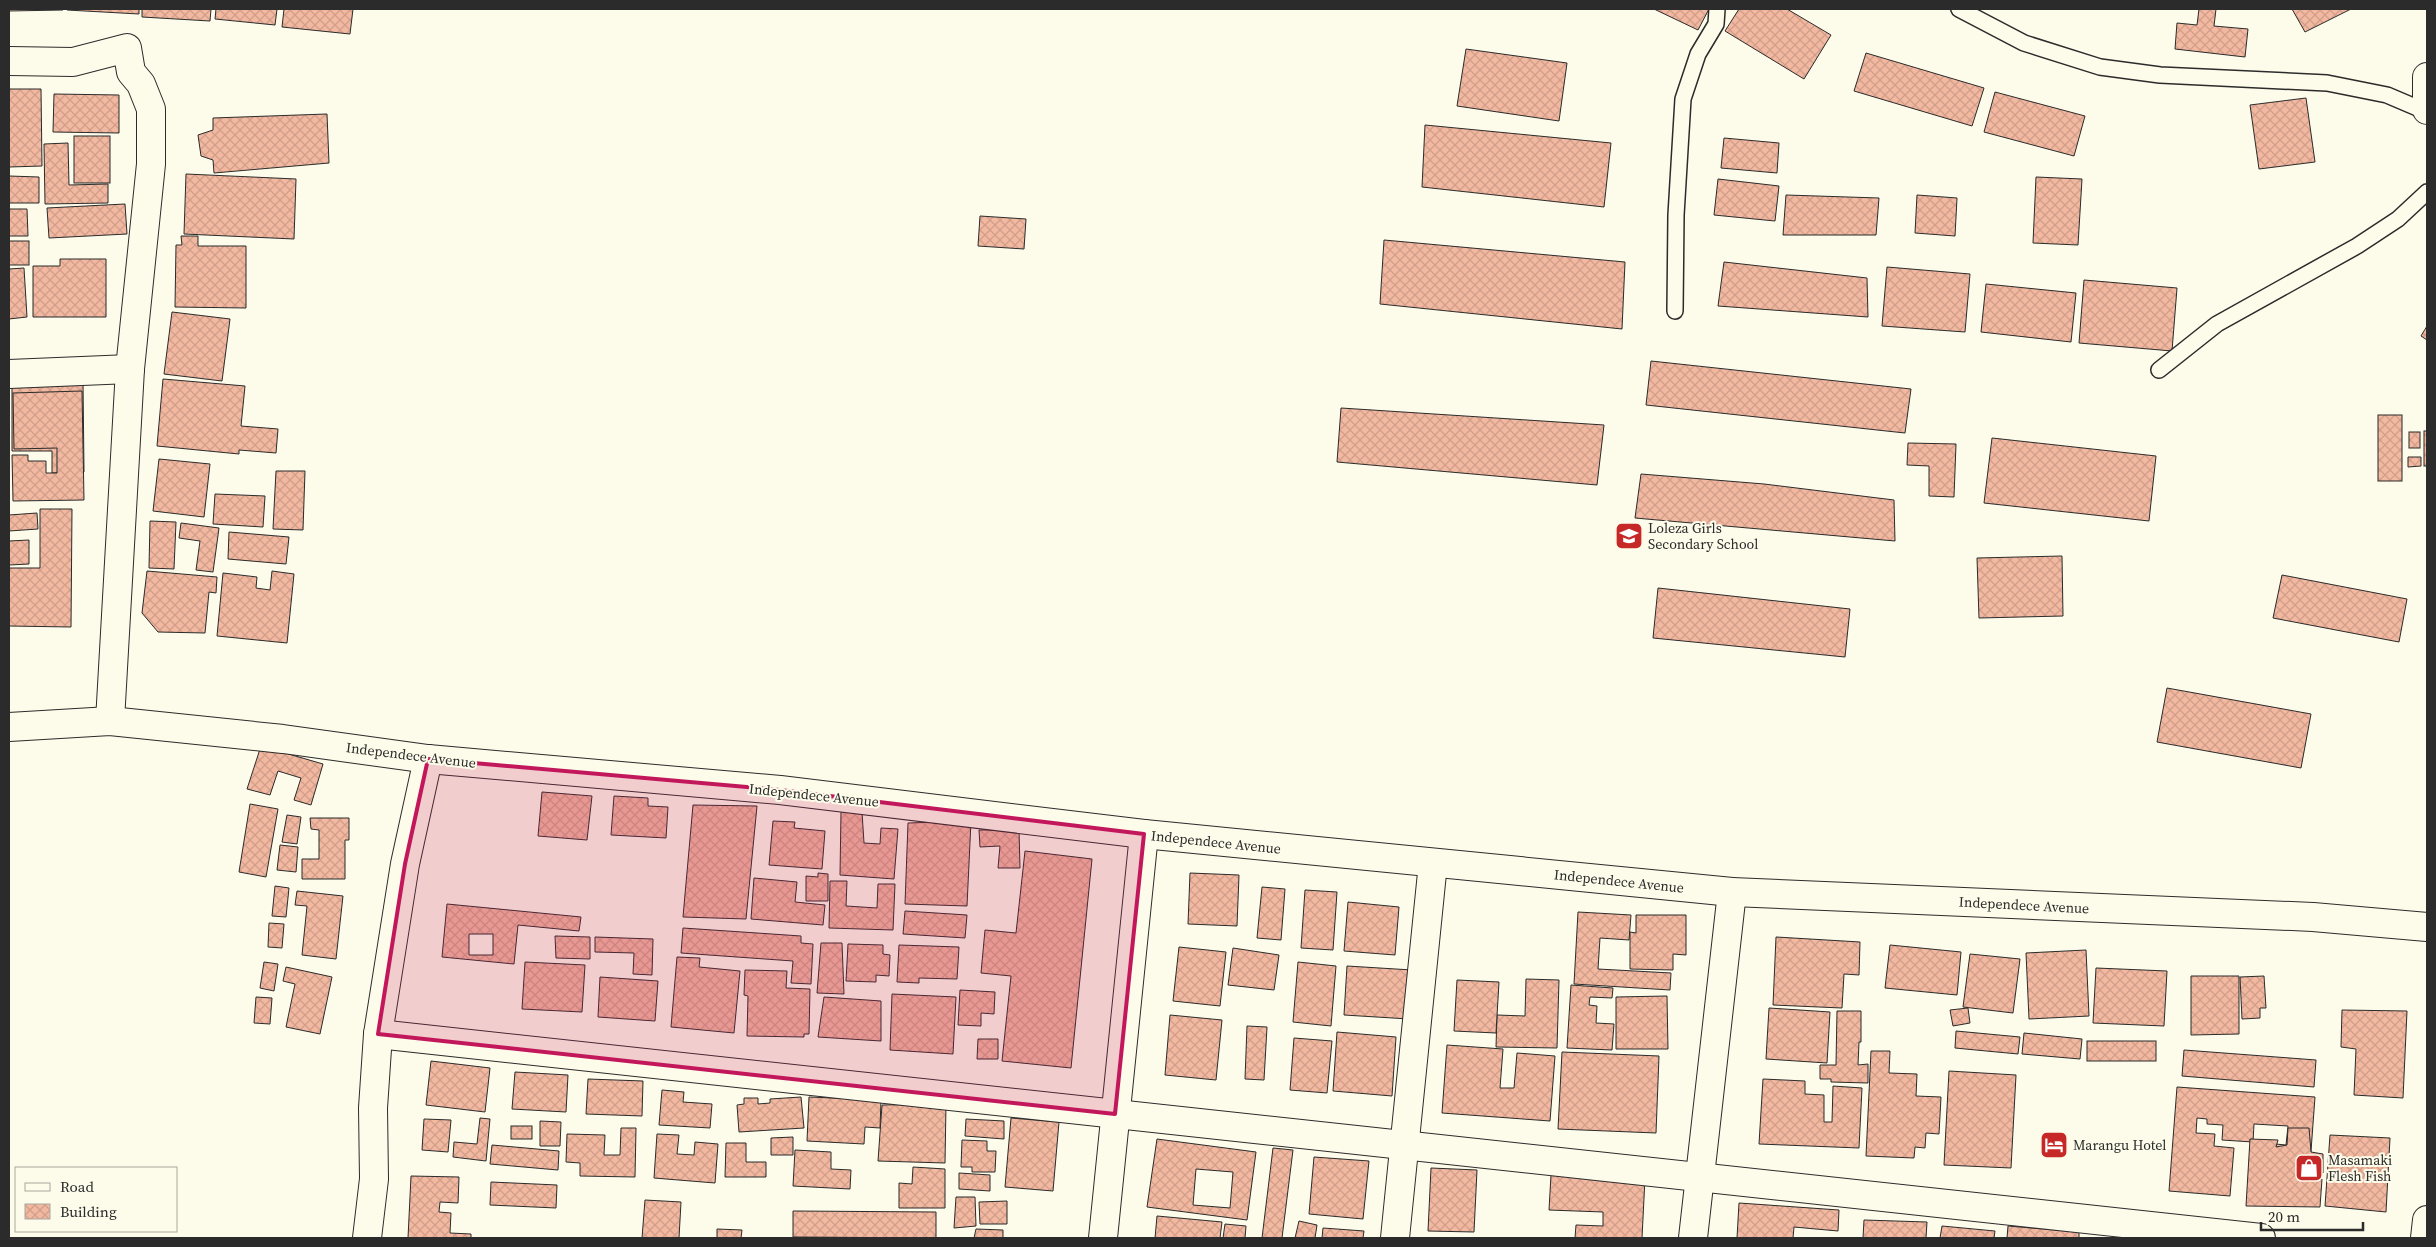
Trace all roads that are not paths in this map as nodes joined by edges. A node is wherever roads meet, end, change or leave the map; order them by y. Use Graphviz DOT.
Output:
graph roads {
  1 [pos="1717,9"];
  2 [pos="1959,9"];
  3 [pos="9,61"];
  4 [pos="2427,77"];
  5 [pos="2427,111"];
  6 [pos="2427,192"];
  7 [pos="1675,311"];
  8 [pos="130,369"];
  9 [pos="2159,370"];
  10 [pos="9,374"];
  11 [pos="110,722"];
  12 [pos="9,727"];
  13 [pos="428,758"];
  14 [pos="1144,834"];
  15 [pos="1432,863"];
  16 [pos="1732,892"];
  17 [pos="2427,927"];
  18 [pos="378,1034"];
  19 [pos="1115,1114"];
  20 [pos="1405,1146"];
  21 [pos="1700,1177"];
  22 [pos="2427,1220"];
  23 [pos="367,1238"];
  24 [pos="1102,1238"];
  25 [pos="1396,1238"];
  26 [pos="1692,1238"];
  27 [pos="2261,1238"];
  28 [pos="2425,1238"];
  1 -- 7 [label="lane"];
  2 -- 5 [label="lane"];
  3 -- 8 [label="street"];
  4 -- 5 [label="street"];
  6 -- 9 [label="lane"];
  8 -- 10 [label="street"];
  8 -- 11 [label="street"];
  11 -- 12 [label="street, Independece Avenue"];
  11 -- 13 [label="street, Independece Avenue"];
  13 -- 14 [label="street, Independece Avenue"];
  13 -- 18 [label="street"];
  14 -- 15 [label="street, Independece Avenue"];
  14 -- 19 [label="street"];
  15 -- 16 [label="street, Independece Avenue"];
  15 -- 20 [label="street"];
  16 -- 17 [label="street, Independece Avenue"];
  16 -- 21 [label="street"];
  18 -- 19 [label="street"];
  18 -- 23 [label="street"];
  19 -- 20 [label="street"];
  19 -- 24 [label="street"];
  20 -- 21 [label="street"];
  20 -- 25 [label="street"];
  21 -- 26 [label="street"];
  21 -- 27 [label="street"];
  22 -- 28 [label="street"];
}
